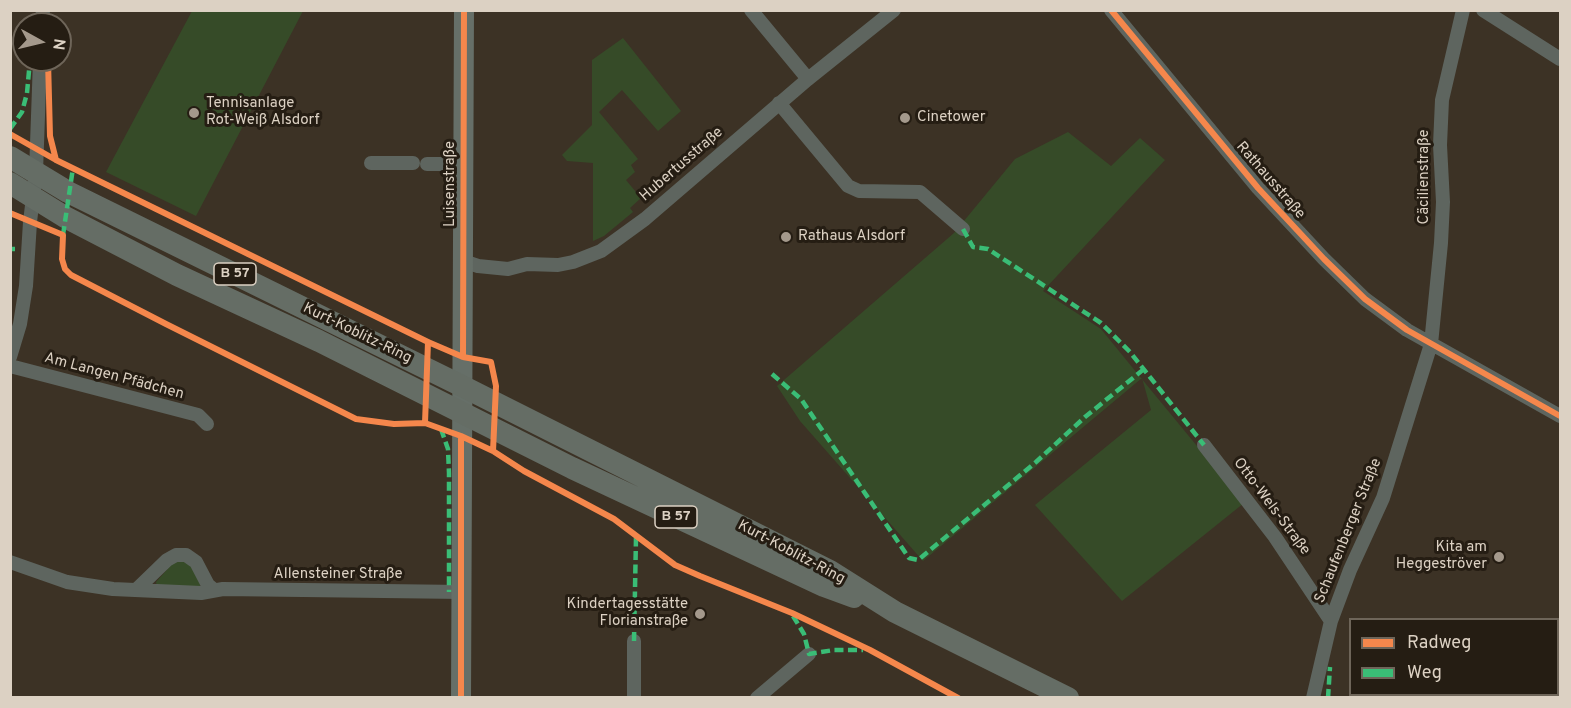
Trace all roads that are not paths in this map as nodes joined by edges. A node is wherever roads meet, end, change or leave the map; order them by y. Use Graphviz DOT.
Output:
graph roads {
  1 [pos="464,10"];
  2 [pos="751,10"];
  3 [pos="894,10"];
  4 [pos="1111,10"];
  5 [pos="1463,10"];
  6 [pos="1483,10"];
  7 [pos="1560,59"];
  8 [pos="40,72"];
  9 [pos="808,79"];
  10 [pos="779,103"];
  11 [pos="10,157"];
  12 [pos="371,163"];
  13 [pos="463,164"];
  14 [pos="36,172"];
  15 [pos="10,183"];
  16 [pos="34,197"];
  17 [pos="963,229"];
  18 [pos="463,261"];
  19 [pos="1431,344"];
  20 [pos="10,357"];
  21 [pos="10,366"];
  22 [pos="462,386"];
  23 [pos="462,413"];
  24 [pos="1560,416"];
  25 [pos="207,424"];
  26 [pos="1204,444"];
  27 [pos="10,562"];
  28 [pos="135,590"];
  29 [pos="214,590"];
  30 [pos="462,592"];
  31 [pos="895,612"];
  32 [pos="1331,621"];
  33 [pos="634,641"];
  34 [pos="809,654"];
  35 [pos="461,698"];
  36 [pos="634,698"];
  37 [pos="758,698"];
  38 [pos="1068,698"];
  39 [pos="1313,698"];
  1 -- 13 [label="main road, Luisenstraße"];
  2 -- 9 [label="street"];
  3 -- 9 [label="street, Hubertusstraße"];
  4 -- 19 [label="street, Rathausstraße"];
  5 -- 19 [label="street, Cäcilienstraße"];
  6 -- 7 [label="street"];
  8 -- 14 [label="street"];
  9 -- 10 [label="street, Hubertusstraße"];
  10 -- 17 [label="street"];
  10 -- 18 [label="street, Hubertusstraße"];
  11 -- 14 [label="main road, Kurt-Koblitz-Ring / B 57"];
  12 -- 13 [label="street"];
  13 -- 18 [label="main road, Luisenstraße"];
  14 -- 16 [label="street"];
  14 -- 22 [label="main road, Kurt-Koblitz-Ring / B 57"];
  15 -- 16 [label="main road, Kurt-Koblitz-Ring / B 57"];
  16 -- 20 [label="street"];
  16 -- 23 [label="main road, Kurt-Koblitz-Ring / B 57"];
  18 -- 22 [label="main road, Luisenstraße"];
  19 -- 24 [label="street, Rathausstraße"];
  19 -- 32 [label="street, Schaufenberger Straße"];
  21 -- 25 [label="street, Am Langen Pfädchen"];
  22 -- 23 [label="main road, Luisenstraße"];
  22 -- 31 [label="main road, Kurt-Koblitz-Ring / B 57"];
  23 -- 30 [label="main road, Luisenstraße"];
  23 -- 31 [label="main road, Kurt-Koblitz-Ring / B 57"];
  26 -- 32 [label="street, Otto-Wels-Straße"];
  27 -- 28 [label="street, Allensteiner Straße"];
  28 -- 29 [label="street, Allensteiner Straße"];
  28 -- 29 [label="street"];
  29 -- 30 [label="street, Allensteiner Straße"];
  30 -- 35 [label="main road, Luisenstraße"];
  31 -- 38 [label="main road, Kurt-Koblitz-Ring / B 57"];
  32 -- 39 [label="street, Schaufenberger Straße"];
  33 -- 36 [label="street"];
  34 -- 37 [label="street"];
}
